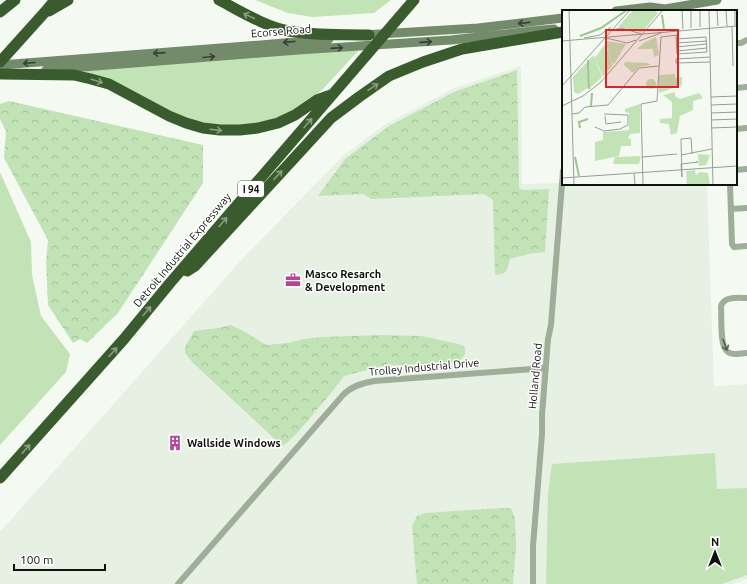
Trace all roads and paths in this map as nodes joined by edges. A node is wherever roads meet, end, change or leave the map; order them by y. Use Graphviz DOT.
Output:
graph roads {
  1 [pos="15,0"];
  2 [pos="55,0"];
  3 [pos="68,0"];
  4 [pos="219,0"];
  5 [pos="717,0"];
  6 [pos="706,1"];
  7 [pos="411,3"];
  8 [pos="624,10"];
  9 [pos="663,10"];
  10 [pos="0,12"];
  11 [pos="45,12"];
  12 [pos="562,18"];
  13 [pos="562,28"];
  14 [pos="562,32"];
  15 [pos="369,35"];
  16 [pos="747,40"];
  17 [pos="737,43"];
  18 [pos="1,69"];
  19 [pos="747,87"];
  20 [pos="737,88"];
  21 [pos="332,95"];
  22 [pos="747,128"];
  23 [pos="737,129"];
  24 [pos="747,169"];
  25 [pos="737,170"];
  26 [pos="562,184"];
  27 [pos="730,185"];
  28 [pos="747,208"];
  29 [pos="731,209"];
  30 [pos="747,246"];
  31 [pos="170,283"];
  32 [pos="747,298"];
  33 [pos="747,353"];
  34 [pos="546,368"];
  35 [pos="0,478"];
  36 [pos="178,584"];
  37 [pos="533,584"];
  1 -- 10 [label="highway"];
  2 -- 11 [label="highway"];
  3 -- 11 [label="highway"];
  15 -- 4 [label="highway, one-way"];
  5 -- 6 [label="main road"];
  6 -- 9 [label="main road"];
  7 -- 21 [label="highway, Detroit Industrial Expressway / I 94"];
  8 -- 9 [label="main road"];
  11 -- 18 [label="highway"];
  12 -- 15 [label="main road, Ecorse Road, one-way"];
  18 -- 13 [label="main road, Ecorse Road, one-way"];
  31 -- 14 [label="highway, one-way"];
  15 -- 18 [label="main road, Ecorse Road, one-way"];
  16 -- 17 [label="street"];
  18 -- 21 [label="highway, one-way"];
  19 -- 20 [label="street"];
  31 -- 21 [label="highway, Detroit Industrial Expressway / I 94, one-way"];
  22 -- 23 [label="street"];
  24 -- 25 [label="street"];
  26 -- 34 [label="street, Holland Road"];
  27 -- 29 [label="street"];
  28 -- 29 [label="street"];
  29 -- 30 [label="street"];
  35 -- 31 [label="highway, Detroit Industrial Expressway / I 94, one-way"];
  32 -- 33 [label="street, one-way"];
  34 -- 36 [label="street, Trolley Industrial Drive"];
  34 -- 37 [label="street, Holland Road"];
}
